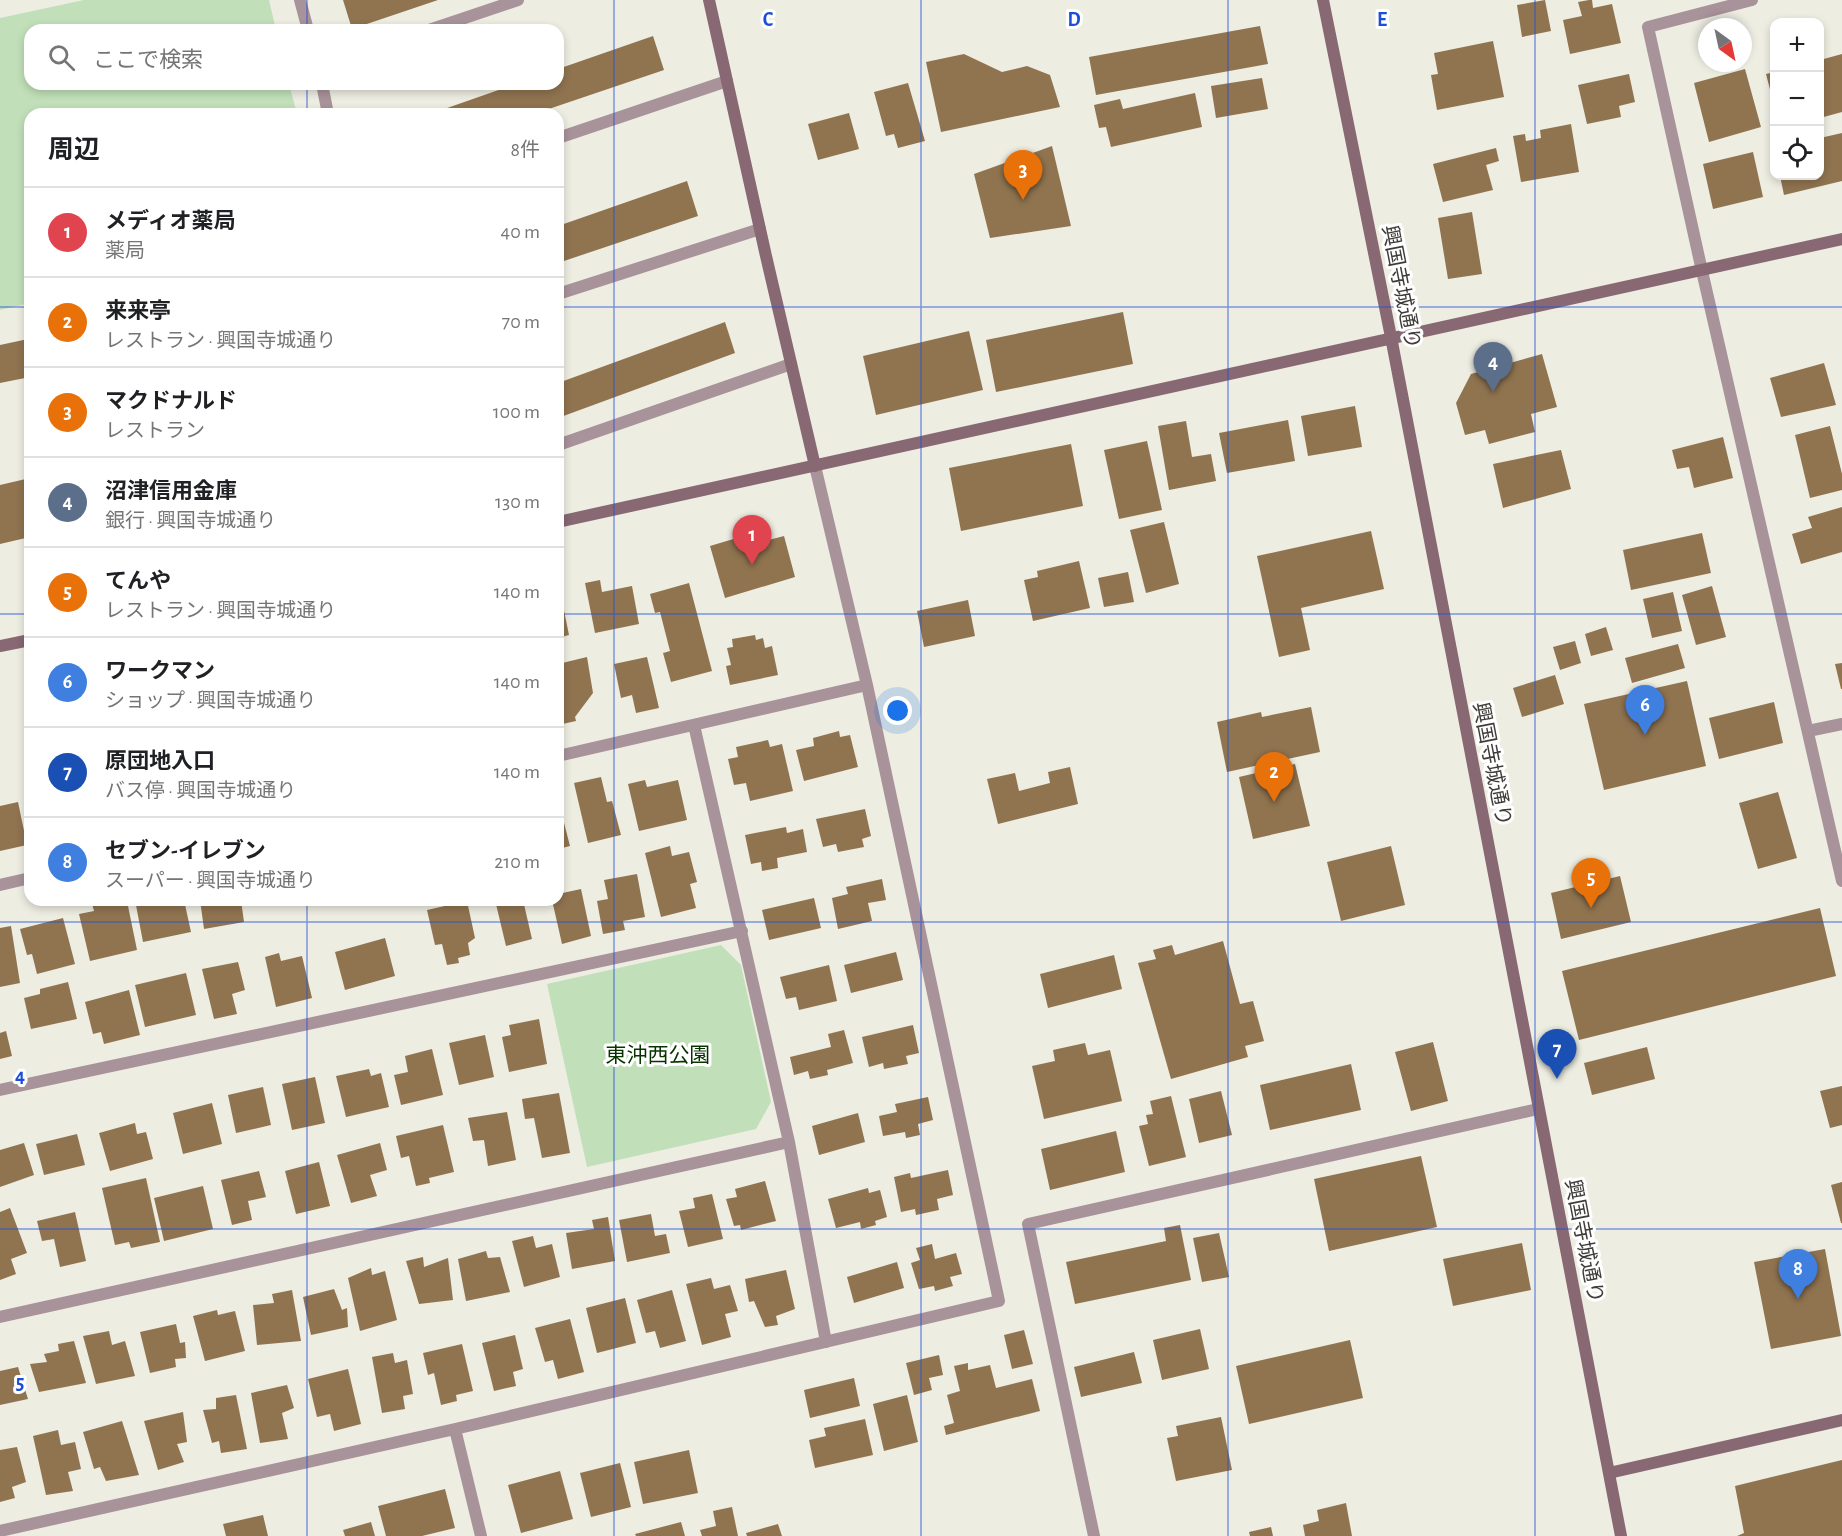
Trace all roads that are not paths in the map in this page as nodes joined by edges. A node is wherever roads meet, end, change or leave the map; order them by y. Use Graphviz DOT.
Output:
graph roads {
  1 [pos="300,0"];
  2 [pos="518,0"];
  3 [pos="710,0"];
  4 [pos="1323,0"];
  5 [pos="1752,0"];
  6 [pos="306,24"];
  7 [pos="447,24"];
  8 [pos="727,81"];
  9 [pos="323,90"];
  10 [pos="327,108"];
  11 [pos="564,136"];
  12 [pos="760,229"];
  13 [pos="1842,239"];
  14 [pos="1702,271"];
  15 [pos="564,292"];
  16 [pos="1391,337"];
  17 [pos="791,364"];
  18 [pos="564,443"];
  19 [pos="815,466"];
  20 [pos="564,521"];
  21 [pos="24,641"];
  22 [pos="0,646"];
  23 [pos="867,685"];
  24 [pos="1842,724"];
  25 [pos="694,725"];
  26 [pos="1809,731"];
  27 [pos="564,755"];
  28 [pos="24,879"];
  29 [pos="1842,881"];
  30 [pos="0,885"];
  31 [pos="742,931"];
  32 [pos="0,1090"];
  33 [pos="1538,1109"];
  34 [pos="789,1142"];
  35 [pos="0,1317"];
  36 [pos="826,1342"];
  37 [pos="1842,1420"];
  38 [pos="455,1429"];
  39 [pos="1609,1473"];
  40 [pos="0,1531"];
  41 [pos="481,1536"];
  42 [pos="1094,1536"];
  43 [pos="1621,1536"];
  1 -- 6 [label="street"];
  2 -- 7 [label="street"];
  3 -- 8 [label="street"];
  4 -- 16 [label="street, 興国寺城通り"];
  5 -- 14 [label="street"];
  8 -- 11 [label="street"];
  8 -- 12 [label="street"];
  9 -- 10 [label="street"];
  12 -- 15 [label="street"];
  12 -- 17 [label="street"];
  13 -- 14 [label="street"];
  14 -- 16 [label="street"];
  14 -- 26 [label="street"];
  16 -- 19 [label="street"];
  16 -- 33 [label="street, 興国寺城通り"];
  17 -- 18 [label="street"];
  17 -- 19 [label="street"];
  19 -- 20 [label="street"];
  19 -- 23 [label="street"];
  21 -- 22 [label="street"];
  23 -- 25 [label="street"];
  23 -- 36 [label="street"];
  24 -- 26 [label="street"];
  25 -- 27 [label="street"];
  25 -- 31 [label="street"];
  26 -- 29 [label="street"];
  28 -- 30 [label="street"];
  31 -- 32 [label="street"];
  31 -- 34 [label="street"];
  33 -- 39 [label="street, 興国寺城通り"];
  33 -- 42 [label="street"];
  34 -- 35 [label="street"];
  34 -- 36 [label="street"];
  36 -- 38 [label="street"];
  37 -- 39 [label="street"];
  38 -- 40 [label="street"];
  38 -- 41 [label="street"];
  39 -- 43 [label="street, 興国寺城通り"];
}
